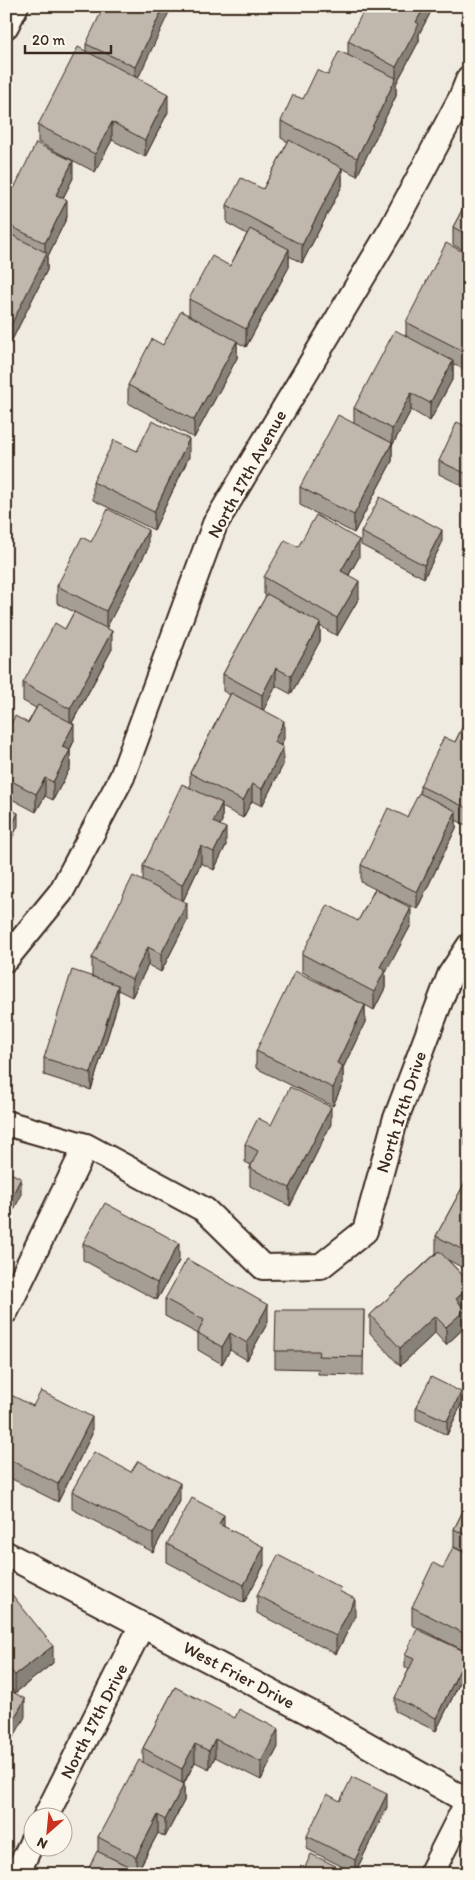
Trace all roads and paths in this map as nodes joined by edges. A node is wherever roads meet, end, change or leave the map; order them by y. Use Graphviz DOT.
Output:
graph roads {
  1 [pos="16,6"];
  2 [pos="6,26"];
  3 [pos="469,78"];
  4 [pos="469,946"];
  5 [pos="6,958"];
  6 [pos="6,1123"];
  7 [pos="86,1146"];
  8 [pos="6,1311"];
  9 [pos="6,1554"];
  10 [pos="142,1625"];
  11 [pos="468,1800"];
  12 [pos="50,1808"];
  13 [pos="24,1858"];
  14 [pos="17,1874"];
  15 [pos="431,1874"];
  1 -- 2 [label="street"];
  3 -- 5 [label="street, North 17th Avenue"];
  4 -- 7 [label="street, North 17th Drive"];
  6 -- 7 [label="street"];
  7 -- 8 [label="street"];
  9 -- 10 [label="street, West Frier Drive"];
  10 -- 11 [label="street, West Frier Drive"];
  10 -- 12 [label="street, North 17th Drive"];
  11 -- 15 [label="street"];
  13 -- 14 [label="street"];
}
